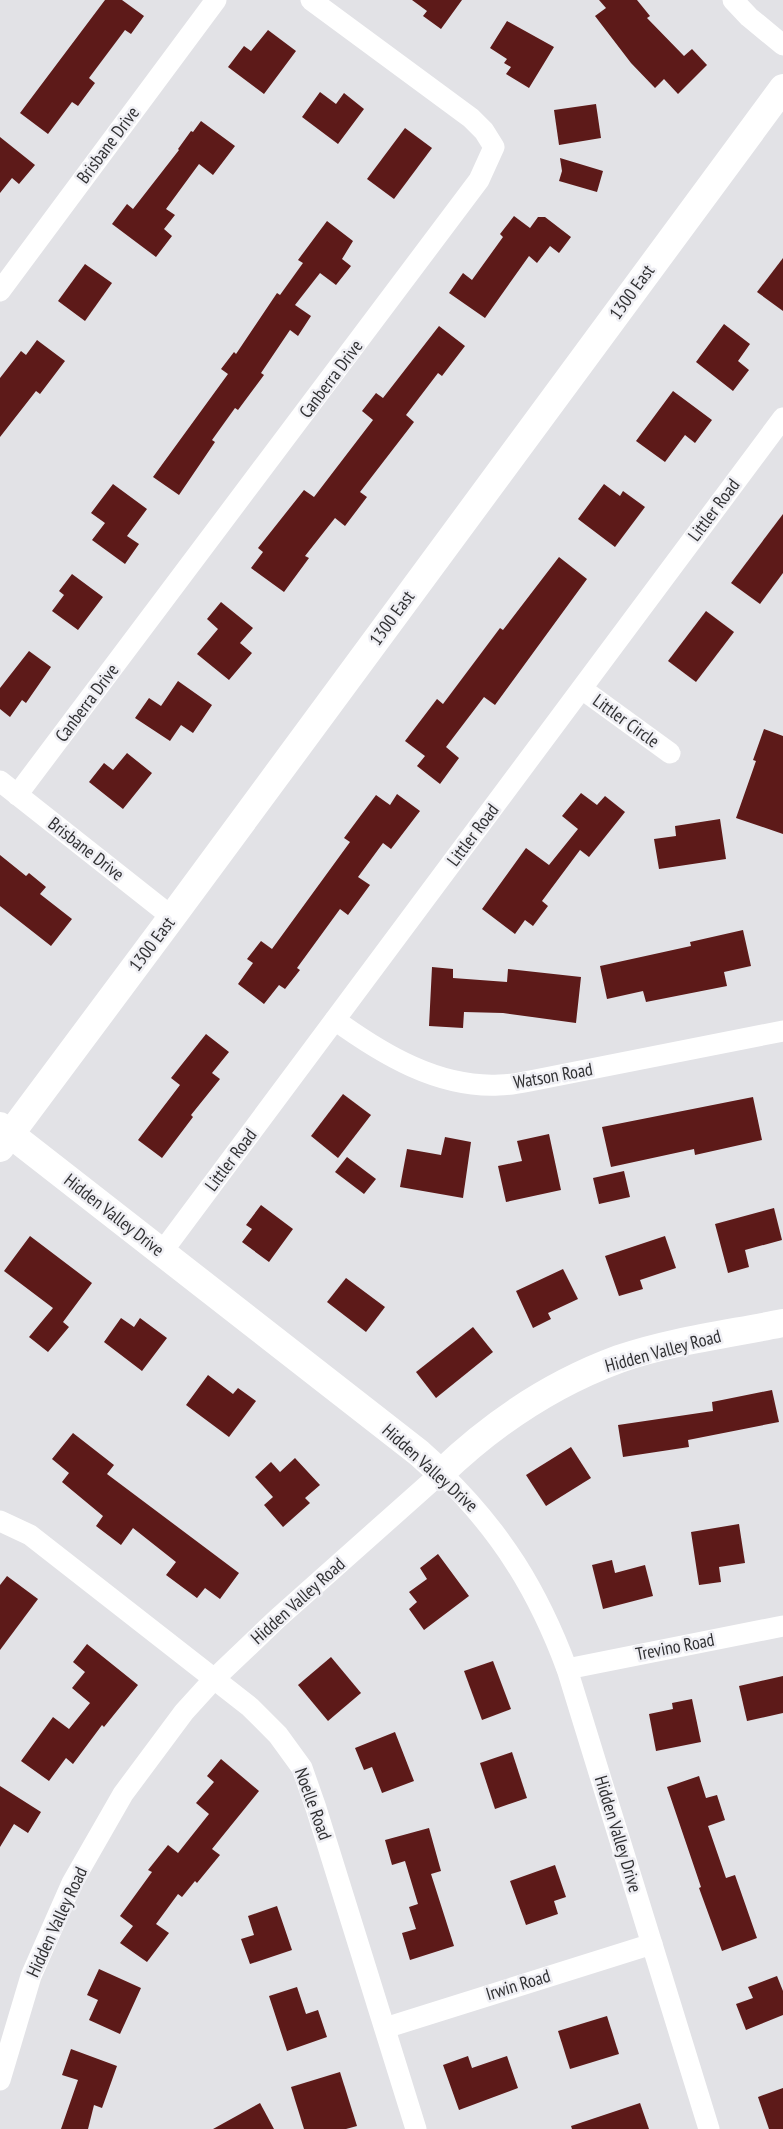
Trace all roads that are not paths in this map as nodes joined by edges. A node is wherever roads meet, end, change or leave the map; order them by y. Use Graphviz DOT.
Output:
graph roads {
  1 [pos="216,0"];
  2 [pos="311,0"];
  3 [pos="733,0"];
  4 [pos="783,45"];
  5 [pos="783,88"];
  6 [pos="0,291"];
  7 [pos="783,418"];
  8 [pos="582,689"];
  9 [pos="670,753"];
  10 [pos="0,781"];
  11 [pos="17,795"];
  12 [pos="172,918"];
  13 [pos="335,1020"];
  14 [pos="783,1031"];
  15 [pos="4,1136"];
  16 [pos="162,1252"];
  17 [pos="783,1323"];
  18 [pos="441,1473"];
  19 [pos="0,1521"];
  20 [pos="783,1626"];
  21 [pos="567,1669"];
  22 [pos="214,1679"];
  23 [pos="652,1944"];
  24 [pos="385,2028"];
  25 [pos="0,2080"];
  26 [pos="416,2129"];
  27 [pos="709,2129"];
  1 -- 6 [label="street, Brisbane Drive"];
  2 -- 11 [label="street, Canberra Drive"];
  3 -- 4 [label="street"];
  5 -- 12 [label="main road, 1300 East"];
  7 -- 8 [label="street, Littler Road"];
  8 -- 9 [label="street, Littler Circle"];
  8 -- 13 [label="street, Littler Road"];
  10 -- 11 [label="street, Brisbane Drive"];
  11 -- 12 [label="street, Brisbane Drive"];
  12 -- 15 [label="main road, 1300 East"];
  13 -- 14 [label="street, Watson Road"];
  13 -- 16 [label="street, Littler Road"];
  15 -- 16 [label="main road, Hidden Valley Drive"];
  16 -- 18 [label="main road, Hidden Valley Drive"];
  17 -- 18 [label="main road, Hidden Valley Road"];
  18 -- 21 [label="street, Hidden Valley Drive"];
  18 -- 22 [label="street, Hidden Valley Road"];
  19 -- 22 [label="street, Noelle Road"];
  20 -- 21 [label="street, Trevino Road"];
  21 -- 23 [label="street, Hidden Valley Drive"];
  22 -- 24 [label="street, Noelle Road"];
  22 -- 25 [label="street, Hidden Valley Road"];
  23 -- 24 [label="street, Irwin Road"];
  23 -- 27 [label="street, Hidden Valley Drive"];
  24 -- 26 [label="street, Noelle Road"];
}
